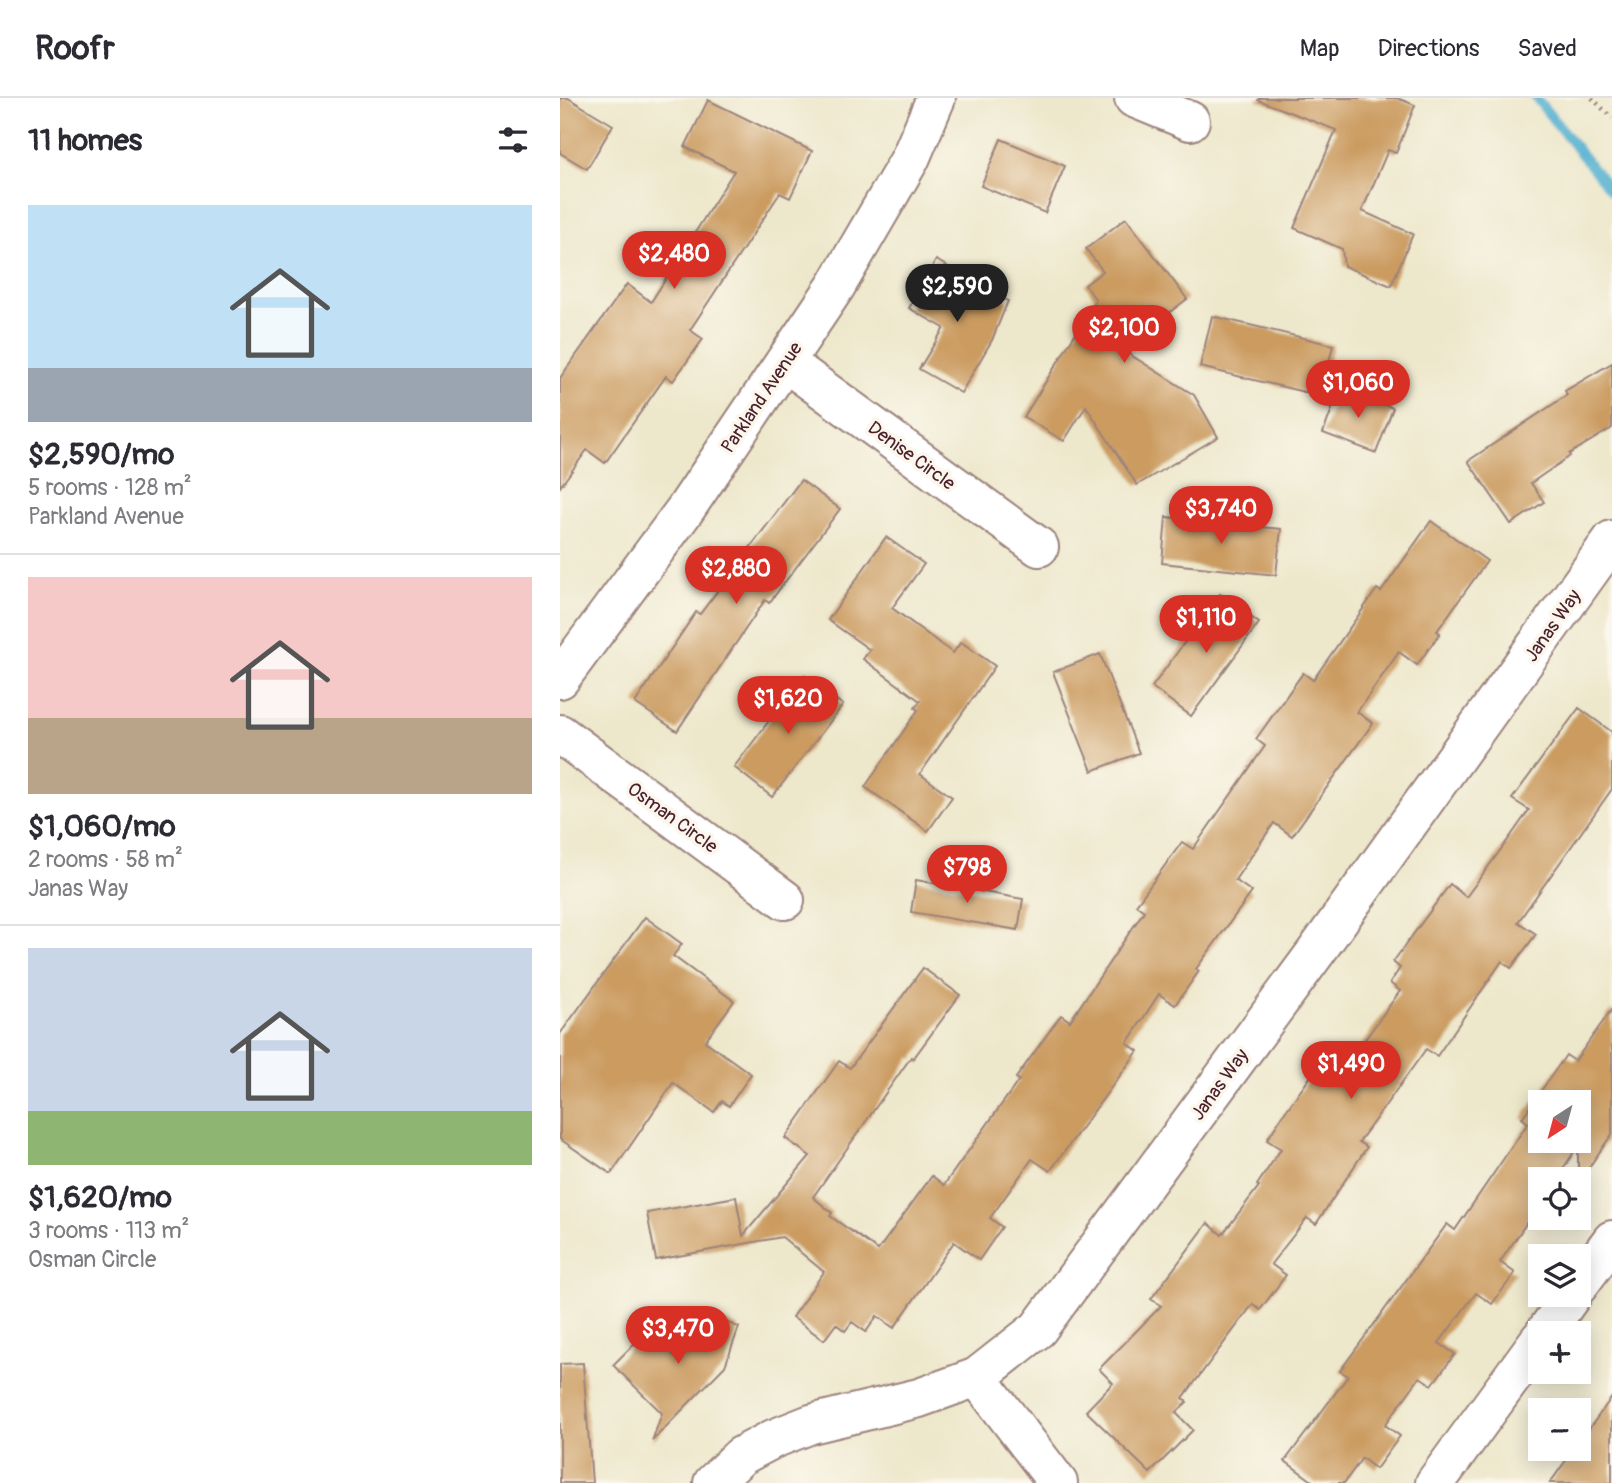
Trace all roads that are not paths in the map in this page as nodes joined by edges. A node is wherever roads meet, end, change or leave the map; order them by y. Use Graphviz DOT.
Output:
graph roads {
  1 [pos="936,98"];
  2 [pos="1134,98"];
  3 [pos="1190,121"];
  4 [pos="785,362"];
  5 [pos="1612,540"];
  6 [pos="1039,547"];
  7 [pos="560,679"];
  8 [pos="560,734"];
  9 [pos="785,900"];
  10 [pos="1612,1240"];
  11 [pos="1591,1268"];
  12 [pos="1528,1355"];
  13 [pos="977,1377"];
  14 [pos="713,1483"];
  15 [pos="1058,1483"];
  16 [pos="1435,1483"];
  1 -- 4 [label="street, Parkland Avenue"];
  2 -- 3 [label="street"];
  4 -- 6 [label="street, Denise Circle"];
  4 -- 7 [label="street, Parkland Avenue"];
  5 -- 13 [label="street, Janas Way"];
  8 -- 9 [label="street, Osman Circle"];
  10 -- 11 [label="street"];
  12 -- 16 [label="street"];
  13 -- 14 [label="street, Janas Way"];
  13 -- 15 [label="street"];
}
